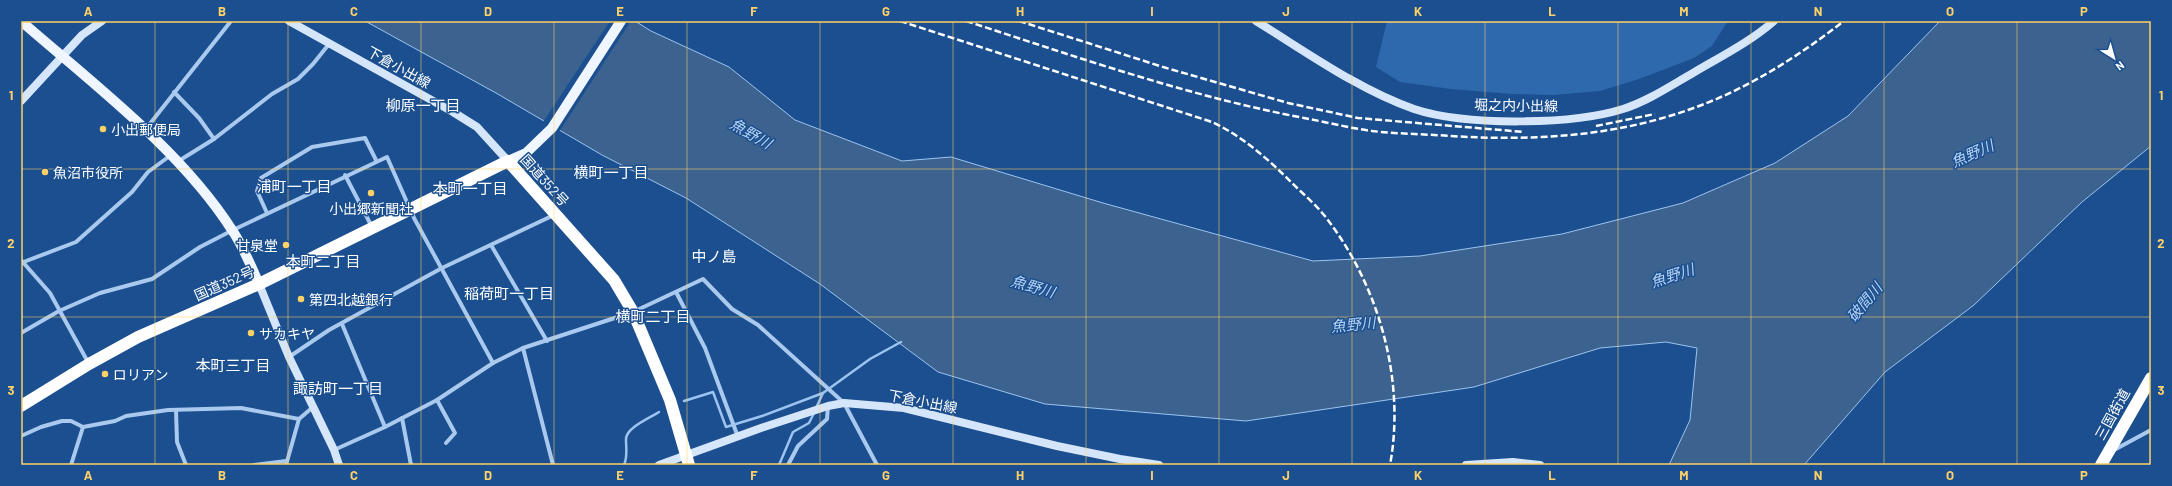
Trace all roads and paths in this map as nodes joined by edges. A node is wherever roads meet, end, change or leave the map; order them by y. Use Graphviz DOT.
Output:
graph roads {
  1 [pos="21,21"];
  2 [pos="102,21"];
  3 [pos="231,21"];
  4 [pos="289,21"];
  5 [pos="621,21"];
  6 [pos="1256,21"];
  7 [pos="1774,21"];
  8 [pos="329,44"];
  9 [pos="61,56"];
  10 [pos="174,92"];
  11 [pos="21,100"];
  12 [pos="145,130"];
  13 [pos="214,139"];
  14 [pos="174,159"];
  15 [pos="376,160"];
  16 [pos="508,161"];
  17 [pos="345,175"];
  18 [pos="410,209"];
  19 [pos="267,213"];
  20 [pos="556,214"];
  21 [pos="372,227"];
  22 [pos="233,230"];
  23 [pos="491,245"];
  24 [pos="22,262"];
  25 [pos="442,268"];
  26 [pos="259,284"];
  27 [pos="676,292"];
  28 [pos="59,311"];
  29 [pos="633,312"];
  30 [pos="342,324"];
  31 [pos="21,332"];
  32 [pos="547,341"];
  33 [pos="522,348"];
  34 [pos="290,357"];
  35 [pos="493,363"];
  36 [pos="89,364"];
  37 [pos="2151,378"];
  38 [pos="437,400"];
  39 [pos="844,403"];
  40 [pos="21,406"];
  41 [pos="828,406"];
  42 [pos="313,407"];
  43 [pos="176,410"];
  44 [pos="402,418"];
  45 [pos="299,419"];
  46 [pos="83,427"];
  47 [pos="385,428"];
  48 [pos="2151,430"];
  49 [pos="736,434"];
  50 [pos="21,436"];
  51 [pos="446,443"];
  52 [pos="334,450"];
  53 [pos="2108,453"];
  54 [pos="687,460"];
  55 [pos="1120,462"];
  56 [pos="286,463"];
  57 [pos="71,465"];
  58 [pos="186,465"];
  59 [pos="254,465"];
  60 [pos="339,465"];
  61 [pos="411,465"];
  62 [pos="553,465"];
  63 [pos="659,465"];
  64 [pos="788,465"];
  65 [pos="877,465"];
  66 [pos="1159,465"];
  67 [pos="1466,465"];
  68 [pos="1535,465"];
  69 [pos="2101,465"];
  1 -- 9 [label="main road"];
  2 -- 9 [label="main road"];
  3 -- 10 [label="street"];
  4 -- 8 [label="main road, 下倉小出線"];
  5 -- 16 [label="main road"];
  6 -- 7 [label="main road, 堀之内小出線"];
  8 -- 13 [label="street"];
  8 -- 16 [label="main road, 下倉小出線"];
  9 -- 11 [label="main road"];
  9 -- 12 [label="main road"];
  10 -- 12 [label="street"];
  10 -- 13 [label="street"];
  12 -- 14 [label="main road"];
  13 -- 14 [label="street"];
  14 -- 22 [label="main road"];
  14 -- 24 [label="street"];
  15 -- 17 [label="street"];
  15 -- 18 [label="street"];
  15 -- 19 [label="street"];
  16 -- 18 [label="highway, 国道352号"];
  16 -- 20 [label="highway, 国道352号"];
  17 -- 19 [label="street"];
  17 -- 21 [label="street"];
  18 -- 21 [label="highway, 国道352号"];
  18 -- 25 [label="street"];
  19 -- 22 [label="street"];
  20 -- 23 [label="street"];
  20 -- 29 [label="highway, 国道352号"];
  21 -- 26 [label="highway, 国道352号"];
  22 -- 26 [label="main road"];
  22 -- 28 [label="street"];
  23 -- 25 [label="street"];
  23 -- 32 [label="street"];
  24 -- 28 [label="street"];
  25 -- 30 [label="street"];
  25 -- 35 [label="street"];
  26 -- 34 [label="main road"];
  26 -- 36 [label="highway, 国道352号"];
  27 -- 29 [label="street"];
  27 -- 39 [label="street"];
  27 -- 49 [label="street"];
  28 -- 31 [label="street"];
  28 -- 36 [label="street"];
  29 -- 32 [label="street"];
  29 -- 54 [label="highway, 国道352号"];
  30 -- 34 [label="street"];
  30 -- 47 [label="street"];
  32 -- 33 [label="street"];
  33 -- 35 [label="street"];
  33 -- 62 [label="street"];
  34 -- 42 [label="main road"];
  35 -- 38 [label="street"];
  36 -- 40 [label="highway, 国道352号"];
  37 -- 53 [label="highway, 三国街道"];
  38 -- 44 [label="street"];
  38 -- 51 [label="street"];
  39 -- 41 [label="main road, 下倉小出線"];
  39 -- 55 [label="main road, 下倉小出線"];
  39 -- 65 [label="street"];
  41 -- 49 [label="main road, 下倉小出線"];
  41 -- 64 [label="street"];
  42 -- 45 [label="street"];
  42 -- 52 [label="main road"];
  43 -- 45 [label="street"];
  43 -- 46 [label="street"];
  43 -- 58 [label="street"];
  44 -- 47 [label="street"];
  44 -- 61 [label="street"];
  45 -- 56 [label="street"];
  46 -- 50 [label="street"];
  46 -- 57 [label="street"];
  47 -- 52 [label="street"];
  48 -- 53 [label="street"];
  49 -- 54 [label="main road, 下倉小出線"];
  52 -- 60 [label="main road"];
  53 -- 69 [label="highway, 三国街道"];
  54 -- 63 [label="main road, 下倉小出線"];
  55 -- 66 [label="main road, 下倉小出線"];
  56 -- 59 [label="street"];
  67 -- 68 [label="main road"];
}
